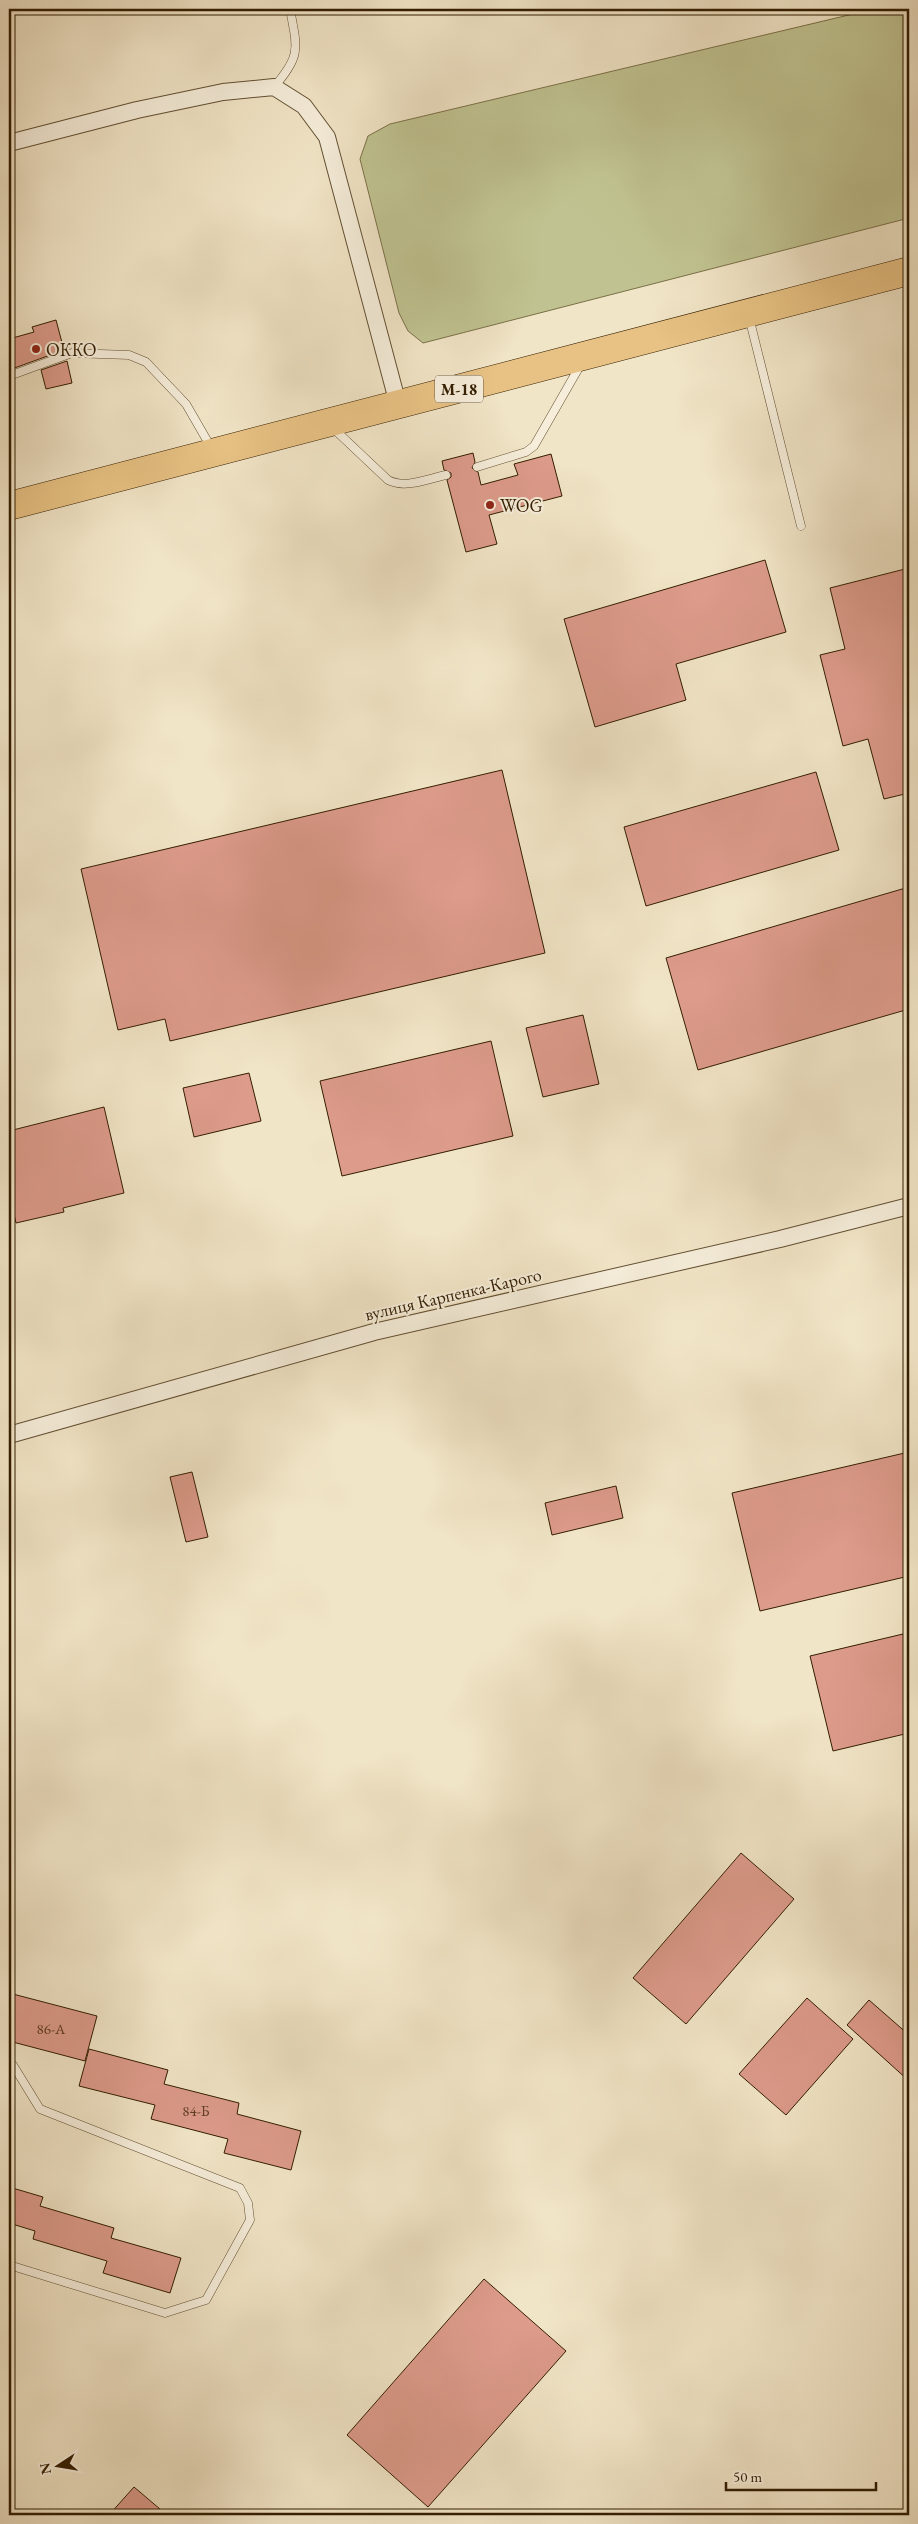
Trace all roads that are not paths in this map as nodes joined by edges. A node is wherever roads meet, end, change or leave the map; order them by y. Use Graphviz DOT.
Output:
graph roads {
  1 [pos="290,9"];
  2 [pos="274,87"];
  3 [pos="9,143"];
  4 [pos="909,271"];
  5 [pos="748,314"];
  6 [pos="584,358"];
  7 [pos="9,376"];
  8 [pos="398,404"];
  9 [pos="328,424"];
  10 [pos="214,453"];
  11 [pos="477,467"];
  12 [pos="446,475"];
  13 [pos="9,506"];
  14 [pos="801,526"];
  15 [pos="909,1206"];
  16 [pos="9,1435"];
  17 [pos="9,2064"];
  18 [pos="9,2265"];
  1 -- 2 [label="lane"];
  2 -- 3 [label="street"];
  2 -- 8 [label="street"];
  4 -- 5 [label="highway, М-18"];
  5 -- 6 [label="highway, М-18"];
  5 -- 14 [label="lane"];
  6 -- 8 [label="highway, М-18"];
  6 -- 11 [label="lane"];
  7 -- 10 [label="lane"];
  8 -- 9 [label="highway, М-18"];
  9 -- 10 [label="highway, М-18"];
  9 -- 12 [label="lane"];
  10 -- 13 [label="highway, М-18"];
  15 -- 16 [label="street, вулиця Карпенка-Карого"];
  17 -- 18 [label="lane"];
}
